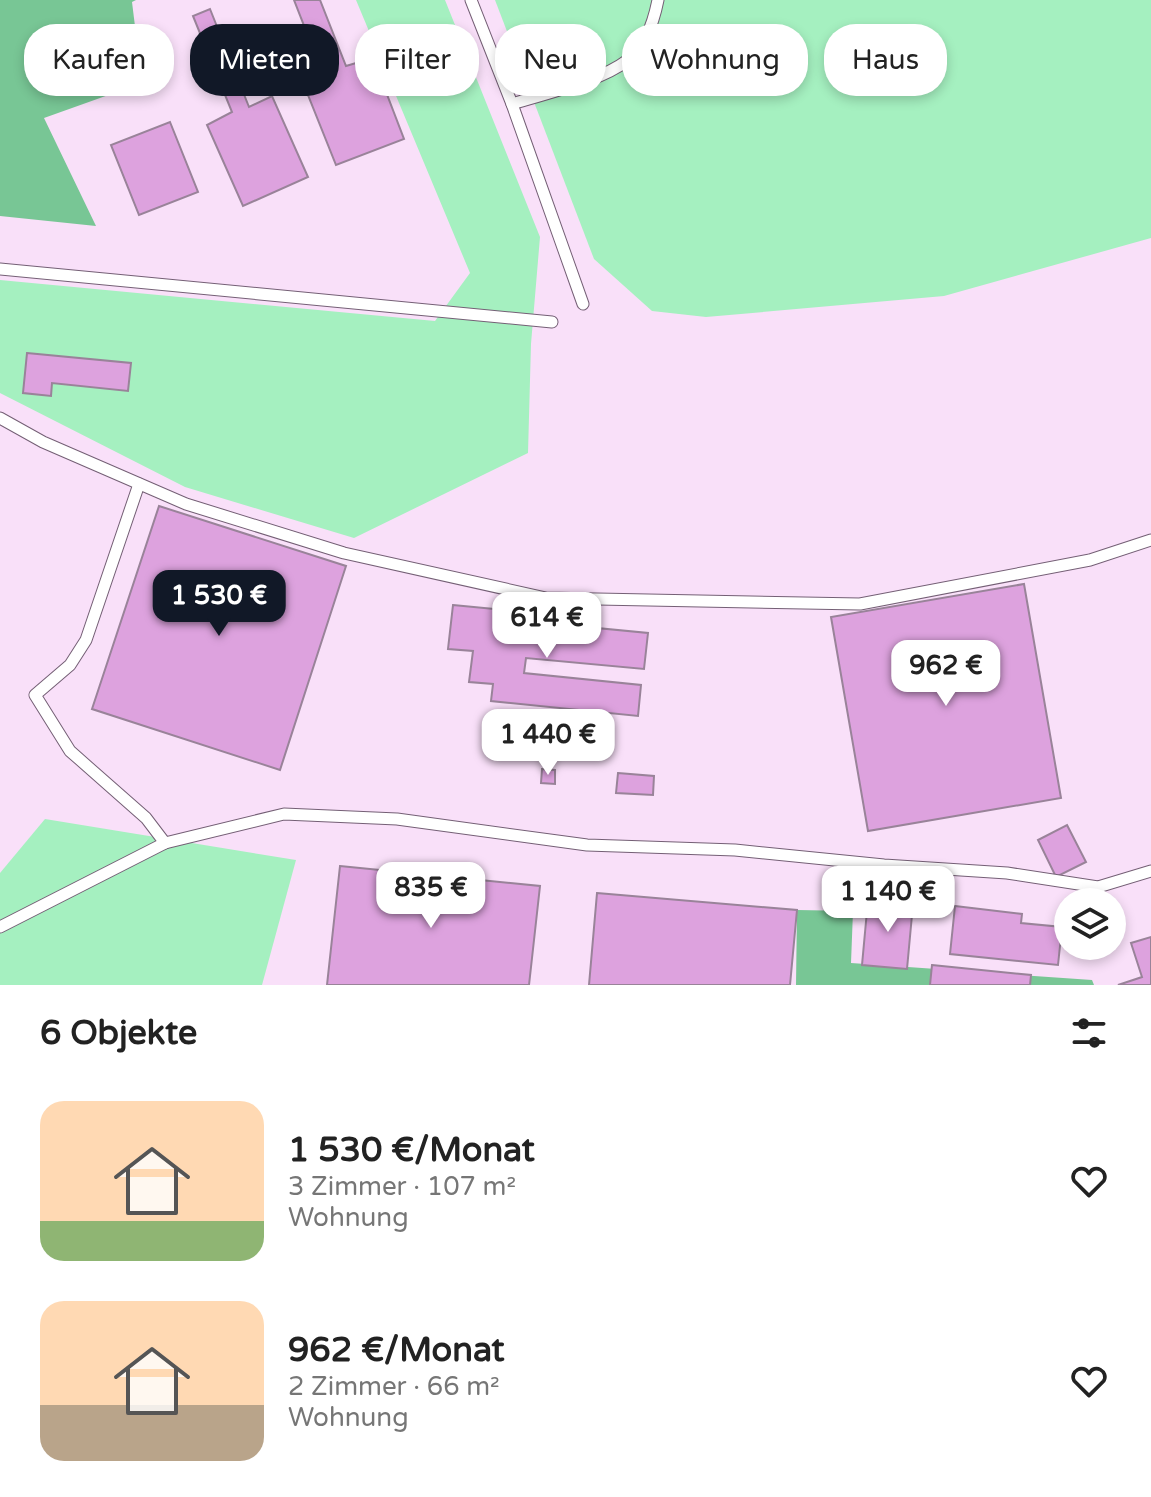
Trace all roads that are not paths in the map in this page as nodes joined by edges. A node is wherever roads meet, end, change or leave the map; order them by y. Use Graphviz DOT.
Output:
graph roads {
  1 [pos="471,0"];
  2 [pos="658,0"];
  3 [pos="512,104"];
  4 [pos="0,269"];
  5 [pos="583,304"];
  6 [pos="552,322"];
  7 [pos="0,418"];
  8 [pos="139,484"];
  9 [pos="1151,540"];
  10 [pos="165,843"];
  11 [pos="1151,871"];
  12 [pos="0,927"];
  1 -- 3 [label="lane"];
  2 -- 3 [label="lane"];
  3 -- 5 [label="lane"];
  4 -- 6 [label="lane"];
  7 -- 8 [label="lane"];
  8 -- 9 [label="lane"];
  8 -- 10 [label="lane"];
  10 -- 11 [label="lane"];
  10 -- 12 [label="lane"];
}
